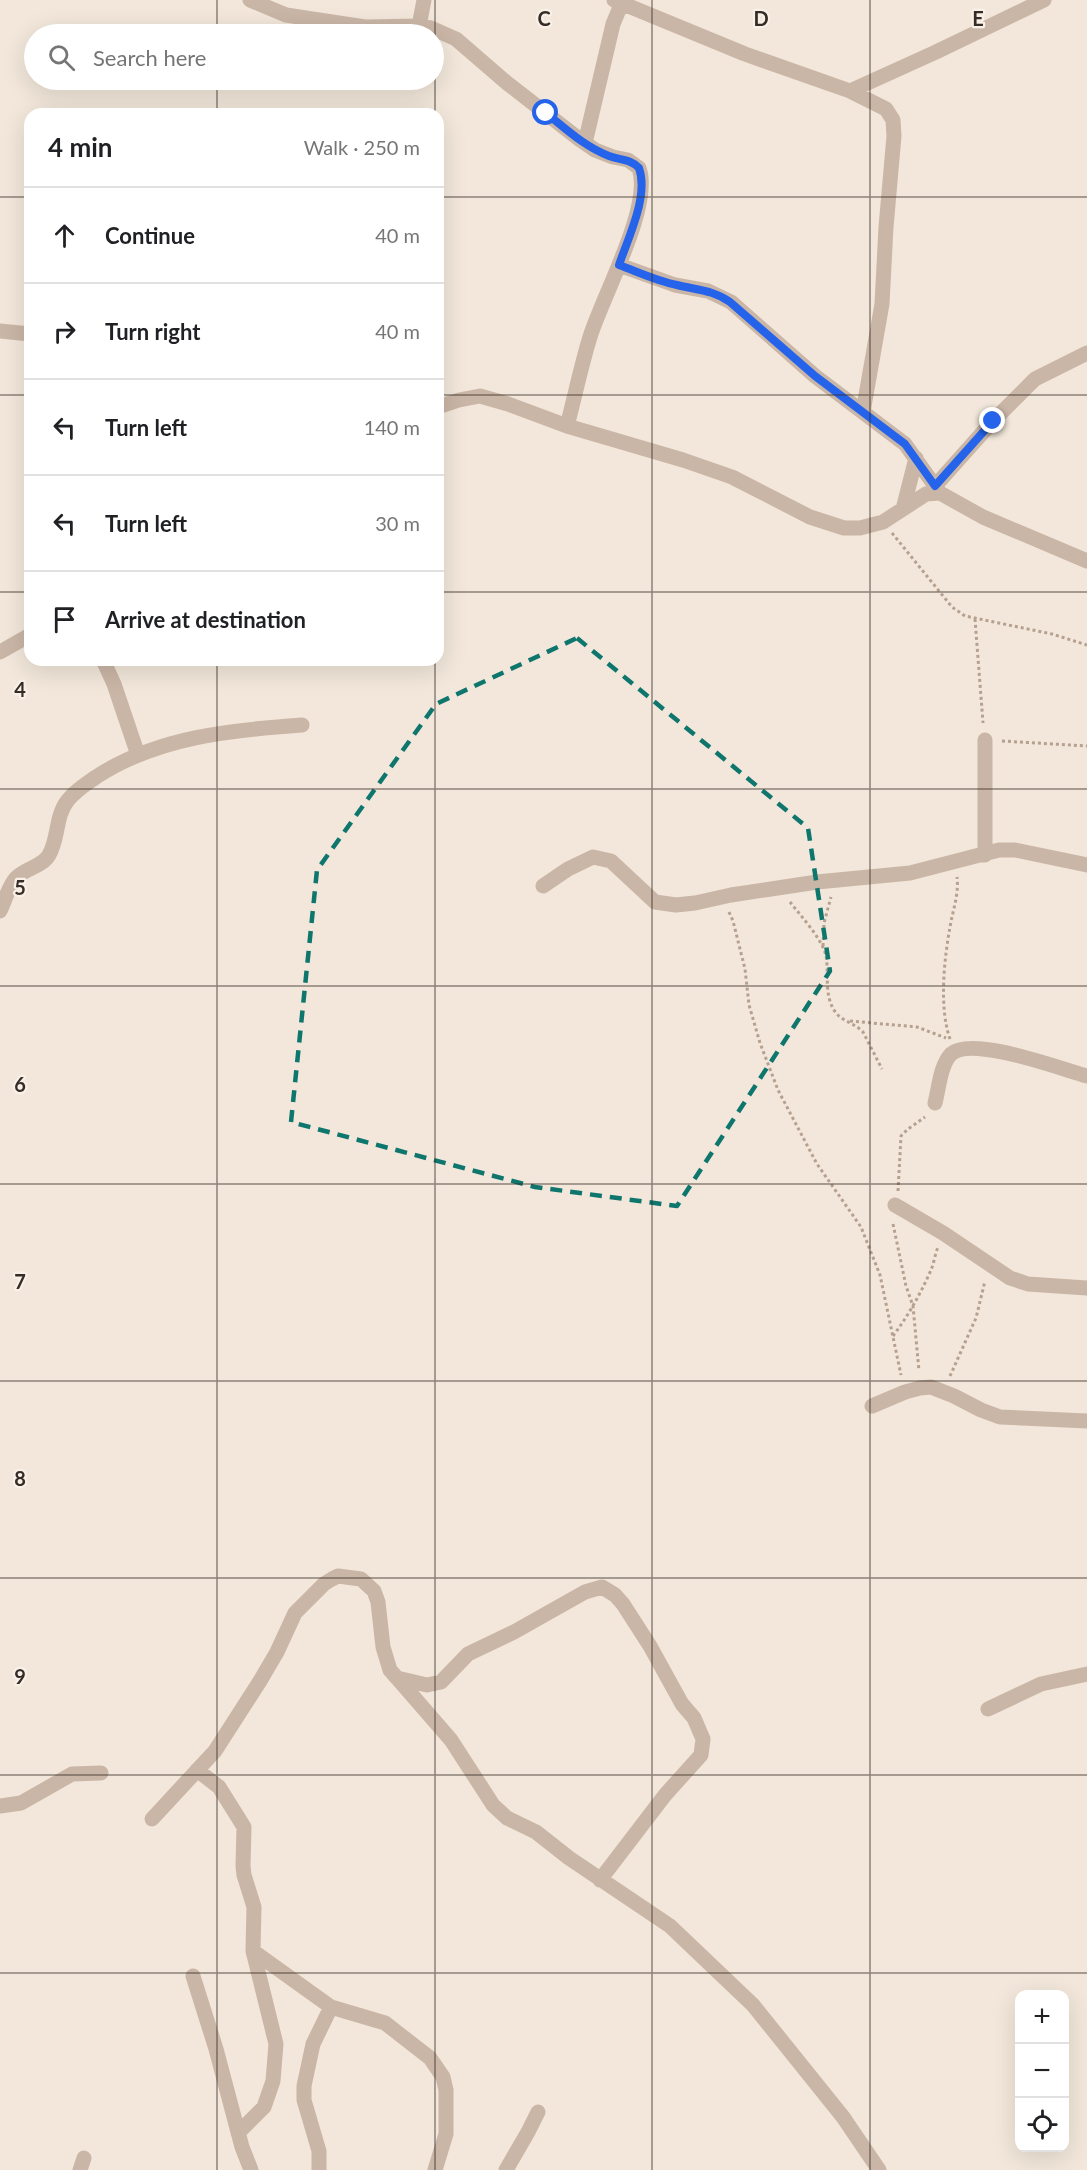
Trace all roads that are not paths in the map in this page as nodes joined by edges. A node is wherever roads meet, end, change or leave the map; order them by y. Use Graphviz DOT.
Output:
graph roads {
  1 [pos="250,0"];
  2 [pos="424,0"];
  3 [pos="1044,0"];
  4 [pos="620,1"];
  5 [pos="345,24"];
  6 [pos="419,24"];
  7 [pos="444,34"];
  8 [pos="850,91"];
  9 [pos="585,143"];
  10 [pos="619,265"];
  11 [pos="0,331"];
  12 [pos="24,333"];
  13 [pos="1087,353"];
  14 [pos="444,405"];
  15 [pos="863,412"];
  16 [pos="567,426"];
  17 [pos="916,458"];
  18 [pos="937,490"];
  19 [pos="903,509"];
  20 [pos="1087,561"];
  21 [pos="24,638"];
  22 [pos="0,652"];
  23 [pos="106,666"];
  24 [pos="302,725"];
  25 [pos="985,740"];
  26 [pos="138,754"];
  27 [pos="985,855"];
  28 [pos="1087,865"];
  29 [pos="543,886"];
  30 [pos="0,911"];
  31 [pos="1087,1076"];
  32 [pos="935,1103"];
  33 [pos="895,1205"];
  34 [pos="1087,1288"];
  35 [pos="872,1407"];
  36 [pos="1087,1421"];
  37 [pos="1087,1674"];
  38 [pos="397,1678"];
  39 [pos="988,1709"];
  40 [pos="197,1770"];
  41 [pos="100,1773"];
  42 [pos="0,1806"];
  43 [pos="152,1819"];
  44 [pos="600,1880"];
  45 [pos="253,1951"];
  46 [pos="193,1976"];
  47 [pos="331,2007"];
  48 [pos="538,2112"];
  49 [pos="238,2133"];
  50 [pos="251,2170"];
  51 [pos="319,2170"];
  52 [pos="435,2170"];
  53 [pos="506,2170"];
  54 [pos="879,2170"];
  1 -- 5 [label="street"];
  2 -- 6 [label="street"];
  3 -- 8 [label="street"];
  4 -- 8 [label="street"];
  4 -- 9 [label="street"];
  7 -- 9 [label="street"];
  8 -- 15 [label="street"];
  9 -- 10 [label="street"];
  10 -- 15 [label="street"];
  10 -- 16 [label="street"];
  11 -- 12 [label="street"];
  13 -- 18 [label="street"];
  14 -- 16 [label="street"];
  15 -- 17 [label="street"];
  16 -- 19 [label="street"];
  17 -- 18 [label="street"];
  17 -- 19 [label="street"];
  18 -- 19 [label="street"];
  18 -- 20 [label="street"];
  21 -- 22 [label="street"];
  23 -- 26 [label="street"];
  24 -- 26 [label="street"];
  25 -- 27 [label="street"];
  26 -- 30 [label="street"];
  27 -- 28 [label="street"];
  27 -- 29 [label="street"];
  31 -- 32 [label="street"];
  33 -- 34 [label="street"];
  35 -- 36 [label="street"];
  37 -- 39 [label="street"];
  38 -- 40 [label="street"];
  38 -- 44 [label="street"];
  38 -- 44 [label="street"];
  40 -- 43 [label="street"];
  40 -- 45 [label="street"];
  41 -- 42 [label="street"];
  44 -- 54 [label="street"];
  45 -- 47 [label="street"];
  45 -- 49 [label="street"];
  46 -- 49 [label="street"];
  47 -- 51 [label="street"];
  47 -- 52 [label="street"];
  48 -- 53 [label="street"];
  49 -- 50 [label="street"];
}
